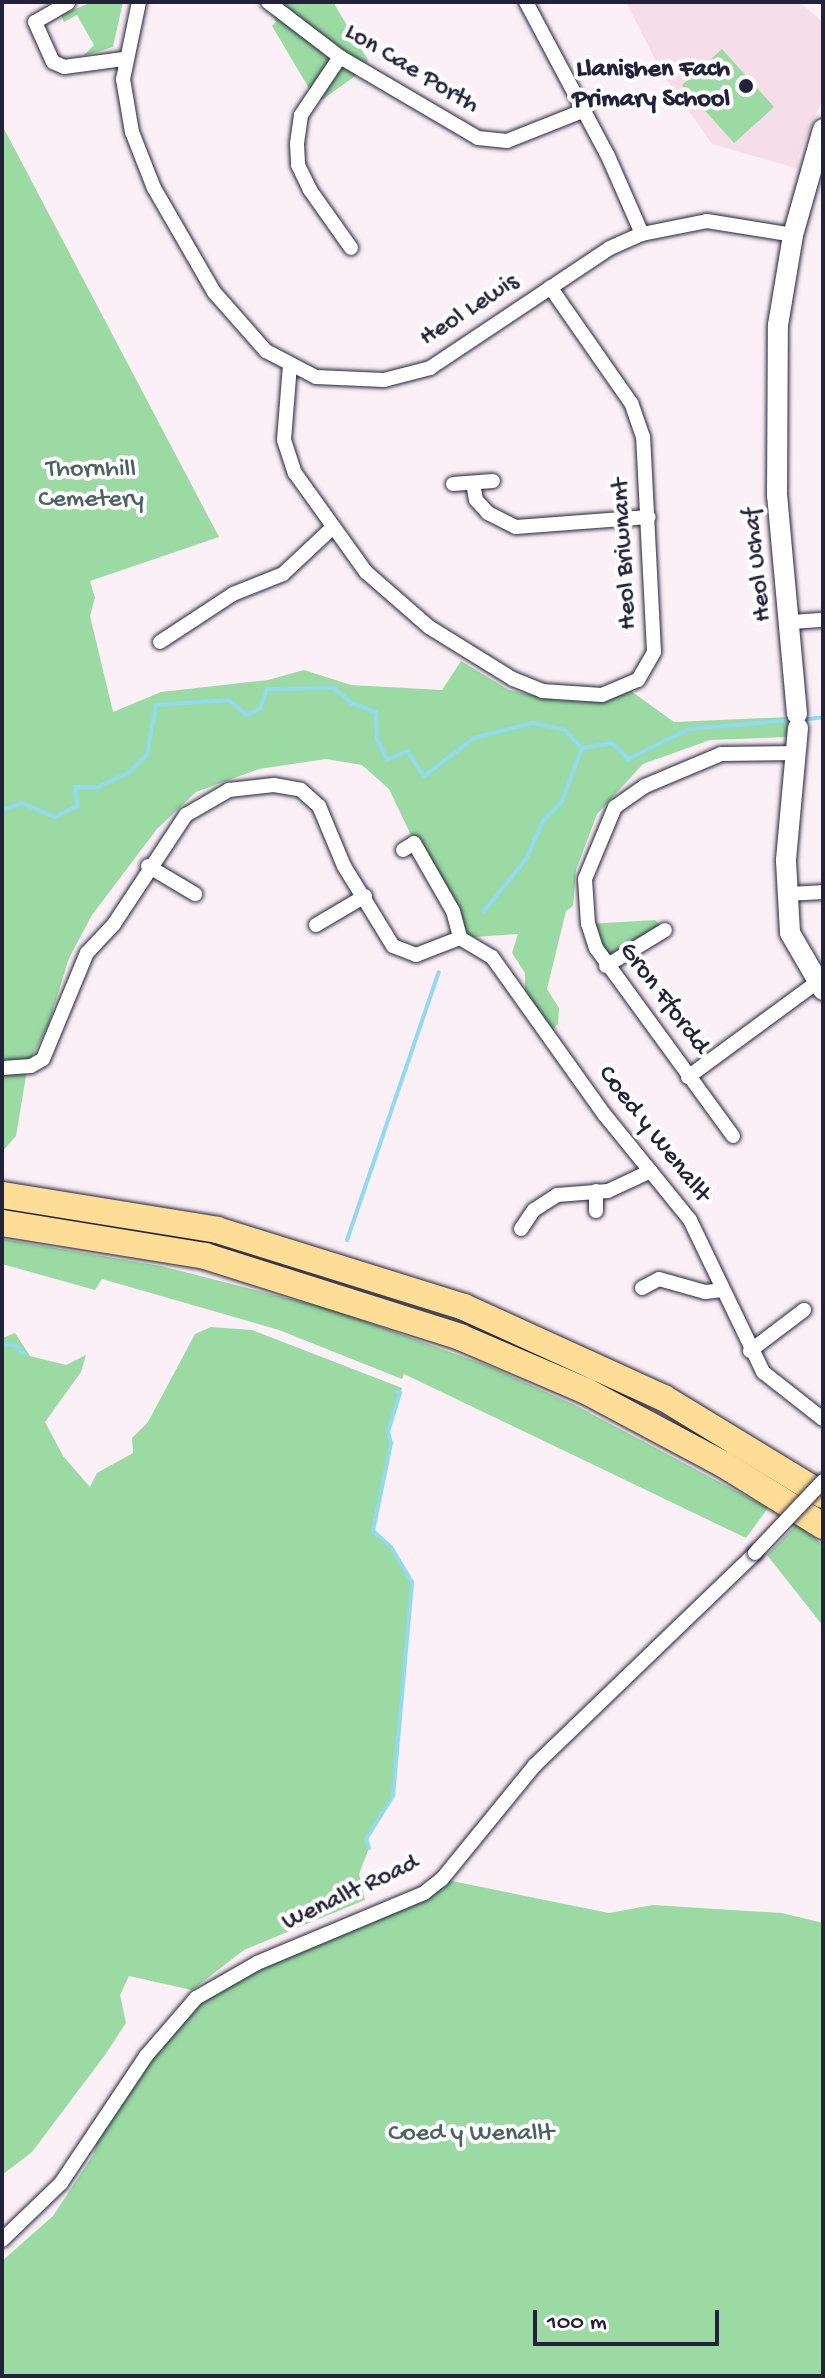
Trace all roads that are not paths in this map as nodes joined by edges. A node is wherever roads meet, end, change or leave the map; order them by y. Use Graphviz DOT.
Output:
graph roads {
  1 [pos="139,2"];
  2 [pos="268,2"];
  3 [pos="526,2"];
  4 [pos="68,3"];
  5 [pos="340,57"];
  6 [pos="123,59"];
  7 [pos="585,110"];
  8 [pos="823,129"];
  9 [pos="642,234"];
  10 [pos="793,235"];
  11 [pos="351,248"];
  12 [pos="550,287"];
  13 [pos="290,365"];
  14 [pos="493,481"];
  15 [pos="473,483"];
  16 [pos="453,484"];
  17 [pos="649,517"];
  18 [pos="331,529"];
  19 [pos="823,620"];
  20 [pos="792,622"];
  21 [pos="160,642"];
  22 [pos="797,753"];
  23 [pos="403,850"];
  24 [pos="148,866"];
  25 [pos="823,892"];
  26 [pos="195,894"];
  27 [pos="787,894"];
  28 [pos="365,896"];
  29 [pos="316,925"];
  30 [pos="665,930"];
  31 [pos="460,938"];
  32 [pos="606,966"];
  33 [pos="820,986"];
  34 [pos="2,1068"];
  35 [pos="688,1077"];
  36 [pos="733,1136"];
  37 [pos="651,1171"];
  38 [pos="596,1191"];
  39 [pos="2,1195"];
  40 [pos="596,1211"];
  41 [pos="2,1223"];
  42 [pos="521,1229"];
  43 [pos="642,1288"];
  44 [pos="723,1290"];
  45 [pos="804,1310"];
  46 [pos="750,1351"];
  47 [pos="823,1419"];
  48 [pos="823,1481"];
  49 [pos="823,1495"];
  50 [pos="823,1526"];
  51 [pos="2,2240"];
  1 -- 6 [label="street, Heol Lewis"];
  2 -- 5 [label="street, Lon Cae Porth"];
  3 -- 7 [label="street"];
  4 -- 6 [label="street"];
  5 -- 7 [label="street, Lon Cae Porth"];
  5 -- 11 [label="street"];
  6 -- 13 [label="street, Heol Lewis"];
  7 -- 9 [label="street"];
  8 -- 10 [label="street, Heol Uchaf"];
  9 -- 10 [label="street, Heol Lewis"];
  9 -- 12 [label="street, Heol Lewis"];
  10 -- 20 [label="street, Heol Uchaf"];
  12 -- 13 [label="street, Heol Lewis"];
  12 -- 17 [label="street, Heol Briwnant"];
  13 -- 18 [label="street, Heol Briwnant"];
  14 -- 15 [label="street"];
  15 -- 16 [label="street"];
  15 -- 17 [label="street"];
  17 -- 18 [label="street, Heol Briwnant"];
  18 -- 21 [label="street"];
  19 -- 20 [label="street"];
  20 -- 22 [label="street, Heol Uchaf"];
  22 -- 27 [label="street, Heol Uchaf"];
  22 -- 32 [label="street, Gron Ffordd"];
  23 -- 31 [label="street"];
  24 -- 26 [label="street"];
  24 -- 28 [label="street"];
  24 -- 34 [label="street"];
  25 -- 27 [label="street"];
  27 -- 33 [label="street, Heol Uchaf"];
  28 -- 29 [label="street"];
  28 -- 31 [label="street"];
  30 -- 32 [label="street"];
  31 -- 37 [label="street, Coed y Wenallt"];
  32 -- 35 [label="street, Gron Ffordd"];
  33 -- 35 [label="street, Gron Ffordd"];
  35 -- 36 [label="street"];
  37 -- 38 [label="street"];
  37 -- 44 [label="street, Coed y Wenallt"];
  38 -- 40 [label="street"];
  38 -- 42 [label="street"];
  39 -- 49 [label="highway"];
  41 -- 50 [label="highway"];
  43 -- 44 [label="street"];
  44 -- 46 [label="street, Coed y Wenallt"];
  45 -- 46 [label="street"];
  46 -- 47 [label="street, Coed y Wenallt"];
  48 -- 51 [label="street, Wenallt Road, bridge"];
}
